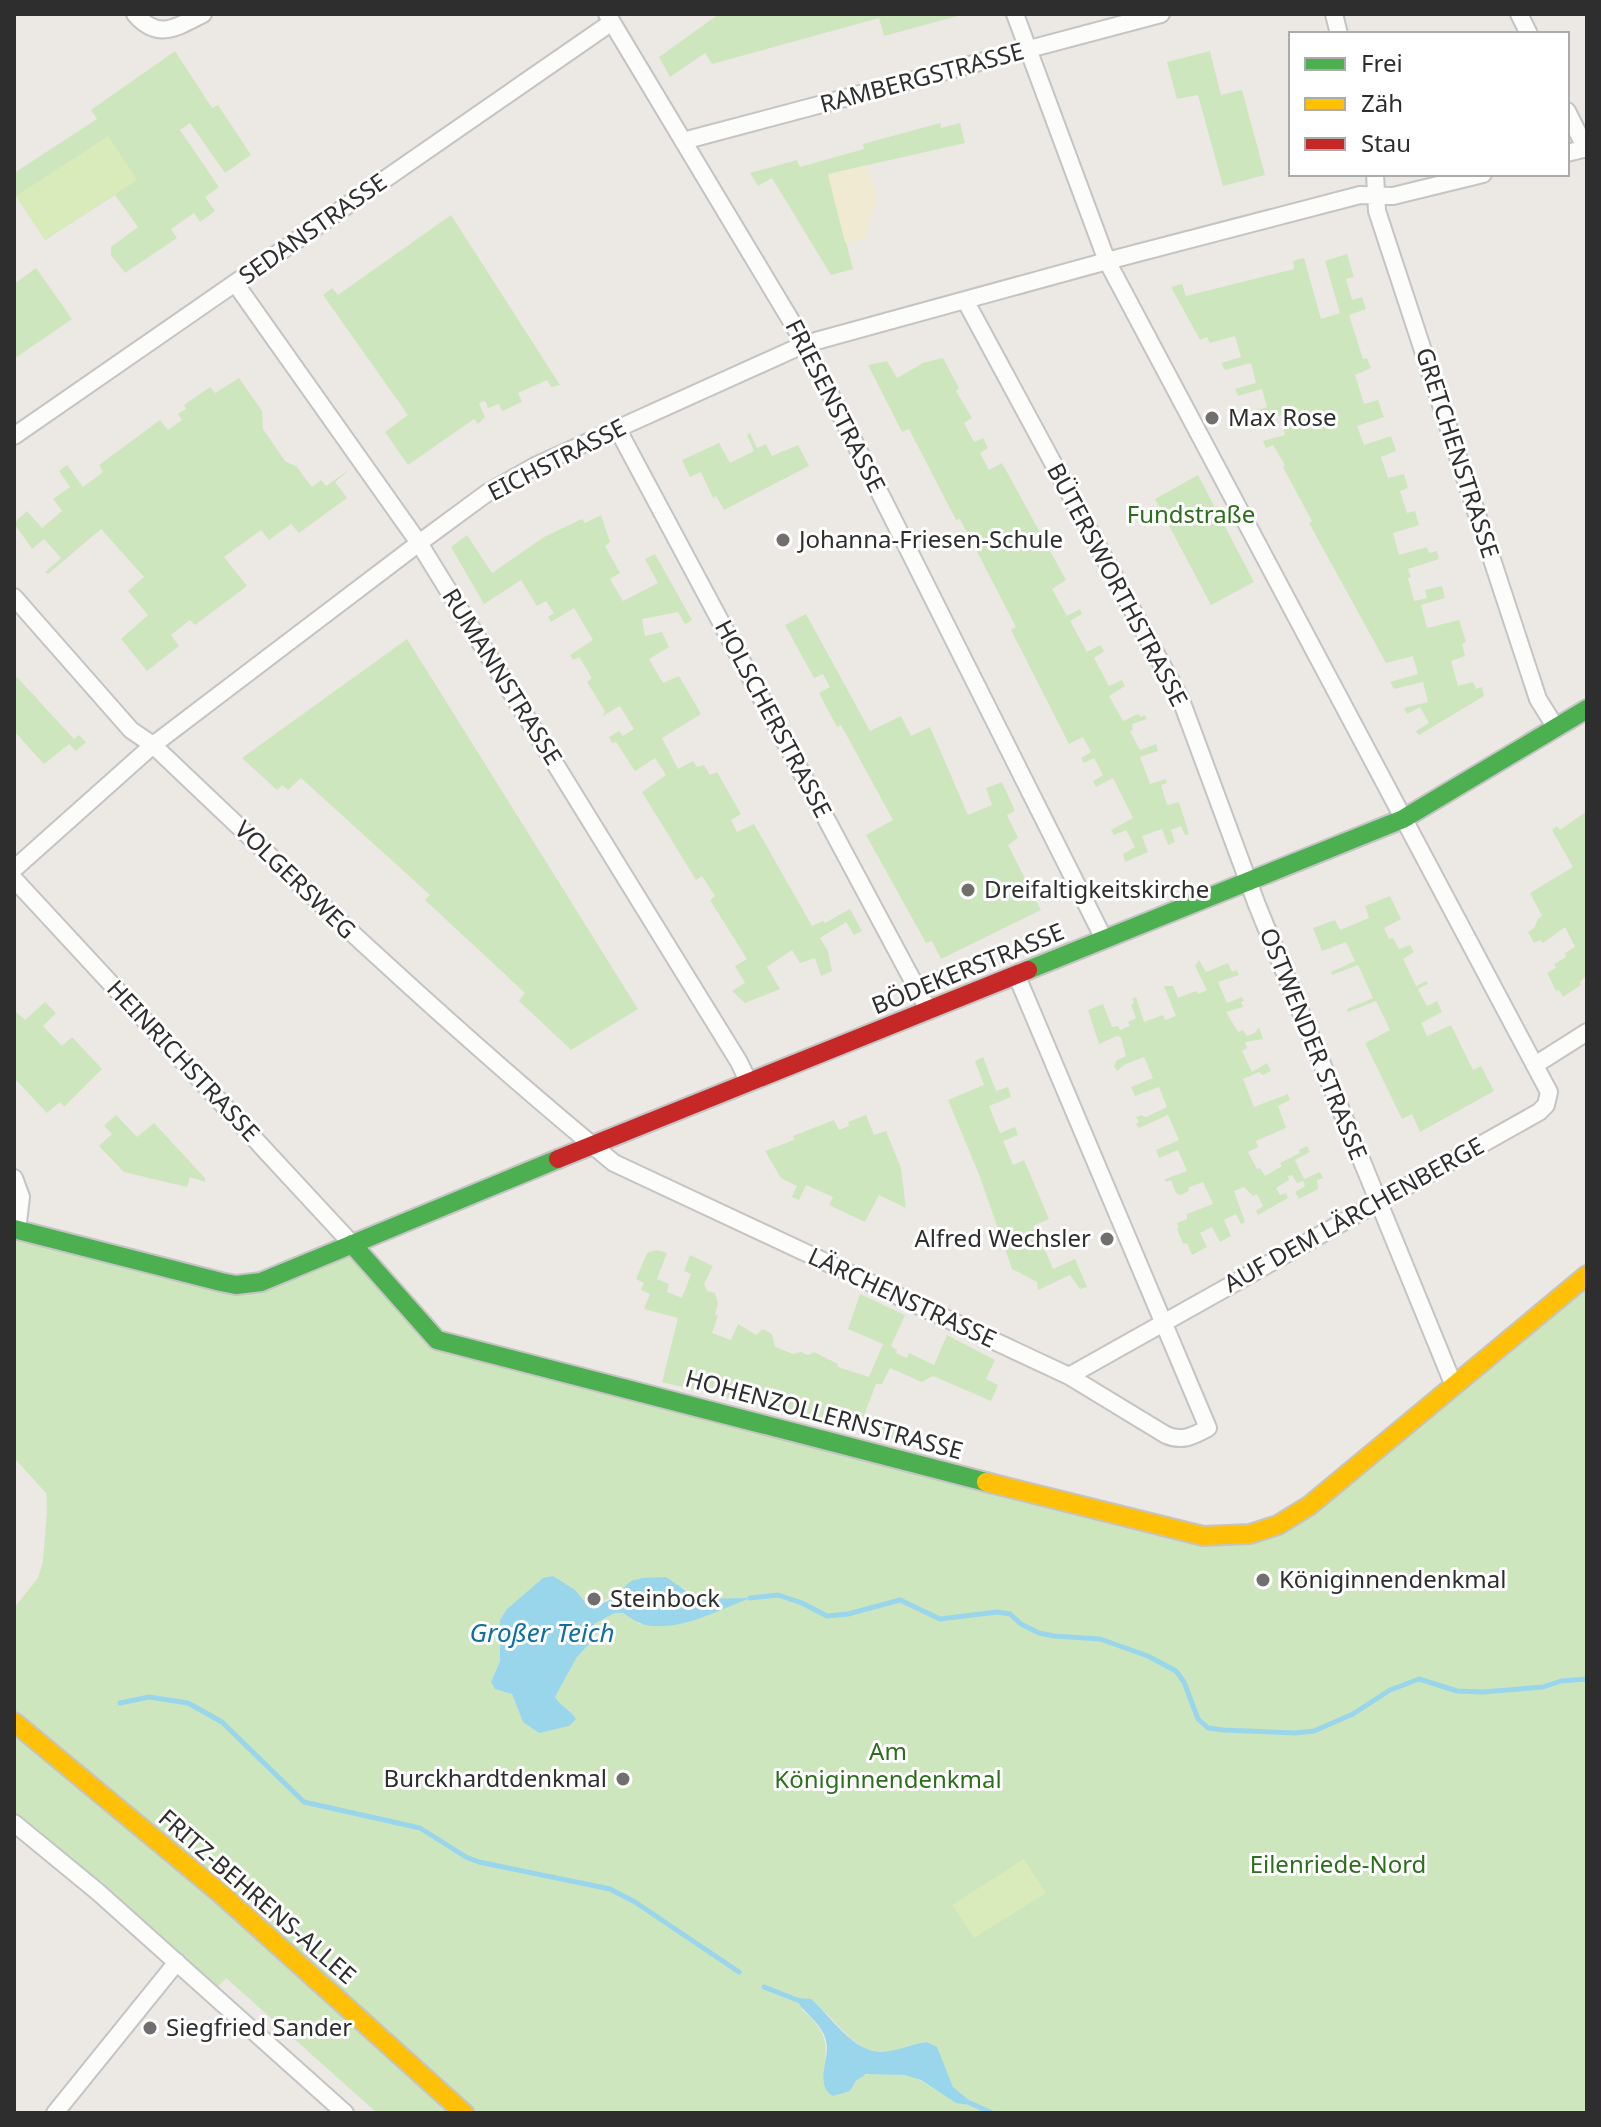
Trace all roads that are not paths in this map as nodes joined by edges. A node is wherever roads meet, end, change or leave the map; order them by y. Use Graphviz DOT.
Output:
graph roads {
  1 [pos="203,14"];
  2 [pos="1015,14"];
  3 [pos="1161,14"];
  4 [pos="1519,14"];
  5 [pos="610,18"];
  6 [pos="140,19"];
  7 [pos="1528,32"];
  8 [pos="1028,50"];
  9 [pos="1569,115"];
  10 [pos="683,141"];
  11 [pos="1586,149"];
  12 [pos="1375,176"];
  13 [pos="1475,176"];
  14 [pos="1376,196"];
  15 [pos="1107,261"];
  16 [pos="235,283"];
  17 [pos="965,300"];
  18 [pos="805,344"];
  19 [pos="617,428"];
  20 [pos="14,436"];
  21 [pos="419,543"];
  22 [pos="14,597"];
  23 [pos="1587,709"];
  24 [pos="1556,728"];
  25 [pos="153,745"];
  26 [pos="1403,819"];
  27 [pos="14,869"];
  28 [pos="14,879"];
  29 [pos="1248,880"];
  30 [pos="1104,939"];
  31 [pos="1016,974"];
  32 [pos="929,1011"];
  33 [pos="1587,1032"];
  34 [pos="1535,1065"];
  35 [pos="749,1083"];
  36 [pos="593,1146"];
  37 [pos="14,1178"];
  38 [pos="1377,1202"];
  39 [pos="15,1230"];
  40 [pos="352,1244"];
  41 [pos="1587,1275"];
  42 [pos="1162,1321"];
  43 [pos="1069,1376"];
  44 [pos="1454,1386"];
  45 [pos="14,1722"];
  46 [pos="16,1829"];
  47 [pos="177,1962"];
  48 [pos="337,2111"];
  49 [pos="55,2113"];
  50 [pos="464,2113"];
  1 -- 6 [label="street"];
  2 -- 8 [label="street"];
  3 -- 8 [label="street, RAMBERGSTRASSE"];
  4 -- 7 [label="street"];
  5 -- 10 [label="street, FRIESENSTRASSE"];
  5 -- 16 [label="street, SEDANSTRASSE"];
  8 -- 10 [label="street, RAMBERGSTRASSE"];
  8 -- 15 [label="street"];
  9 -- 11 [label="street"];
  10 -- 18 [label="street, FRIESENSTRASSE"];
  12 -- 14 [label="street, GRETCHENSTRASSE"];
  13 -- 14 [label="street, EICHSTRASSE"];
  14 -- 15 [label="street, EICHSTRASSE"];
  14 -- 24 [label="street, GRETCHENSTRASSE"];
  15 -- 17 [label="street, EICHSTRASSE"];
  15 -- 26 [label="street"];
  16 -- 20 [label="street, SEDANSTRASSE"];
  16 -- 21 [label="street, RUMANNSTRASSE"];
  17 -- 18 [label="street, EICHSTRASSE"];
  17 -- 29 [label="street, BÜTERSWORTHSTRASSE"];
  18 -- 19 [label="street, EICHSTRASSE"];
  18 -- 30 [label="street, FRIESENSTRASSE"];
  19 -- 21 [label="street, EICHSTRASSE"];
  19 -- 32 [label="street, HOLSCHERSTRASSE"];
  21 -- 25 [label="street, EICHSTRASSE"];
  21 -- 35 [label="street, RUMANNSTRASSE"];
  22 -- 25 [label="street, VOLGERSWEG"];
  23 -- 24 [label="street, BÖDEKERSTRASSE"];
  24 -- 26 [label="street, BÖDEKERSTRASSE"];
  25 -- 27 [label="street, EICHSTRASSE"];
  25 -- 36 [label="street, VOLGERSWEG"];
  26 -- 29 [label="street, BÖDEKERSTRASSE"];
  26 -- 34 [label="street"];
  28 -- 40 [label="street, HEINRICHSTRASSE"];
  29 -- 30 [label="street, BÖDEKERSTRASSE"];
  29 -- 38 [label="street, OSTWENDER STRASSE"];
  30 -- 31 [label="street, BÖDEKERSTRASSE"];
  31 -- 32 [label="street, BÖDEKERSTRASSE"];
  31 -- 42 [label="street"];
  32 -- 35 [label="street, BÖDEKERSTRASSE"];
  33 -- 34 [label="street"];
  34 -- 38 [label="street, AUF DEM LÄRCHENBERGE"];
  35 -- 36 [label="street, BÖDEKERSTRASSE"];
  36 -- 40 [label="street, BÖDEKERSTRASSE"];
  36 -- 43 [label="street, LÄRCHENSTRASSE"];
  37 -- 39 [label="street"];
  38 -- 42 [label="street, AUF DEM LÄRCHENBERGE"];
  38 -- 44 [label="street, OSTWENDER STRASSE"];
  39 -- 40 [label="street"];
  40 -- 44 [label="street, HOHENZOLLERNSTRASSE"];
  41 -- 44 [label="street, HOHENZOLLERNSTRASSE"];
  42 -- 43 [label="street, AUF DEM LÄRCHENBERGE"];
  42 -- 43 [label="street, LÄRCHENSTRASSE"];
  45 -- 50 [label="street, FRITZ-BEHRENS-ALLEE"];
  46 -- 47 [label="street"];
  47 -- 48 [label="street"];
  47 -- 49 [label="street"];
}
